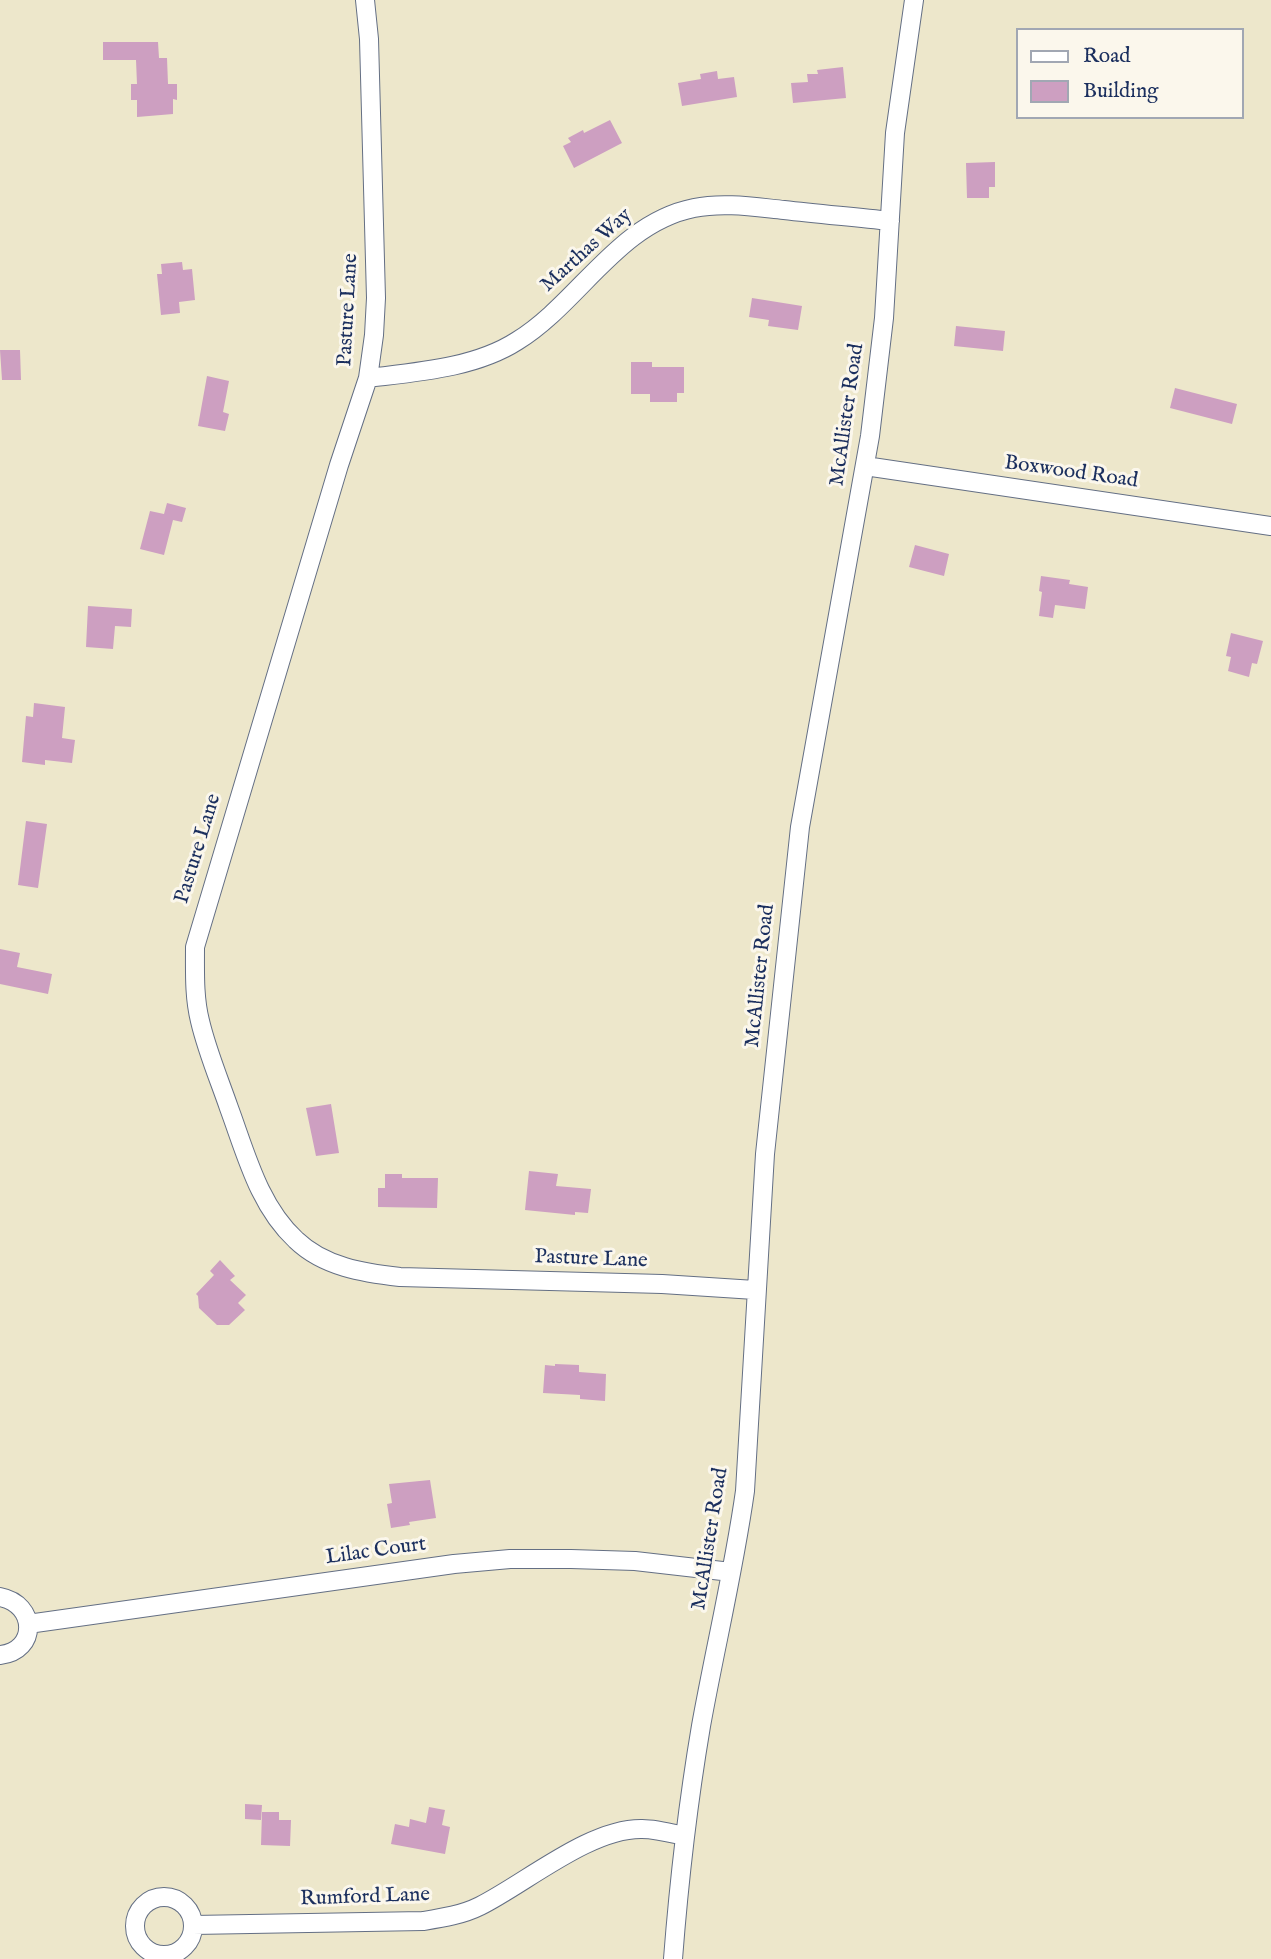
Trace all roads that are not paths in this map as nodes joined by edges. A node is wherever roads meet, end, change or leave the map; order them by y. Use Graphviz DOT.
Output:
graph roads {
  1 [pos="365,0"];
  2 [pos="914,0"];
  3 [pos="890,221"];
  4 [pos="368,378"];
  5 [pos="865,466"];
  6 [pos="1271,526"];
  7 [pos="755,1290"];
  8 [pos="731,1573"];
  9 [pos="0,1597"];
  10 [pos="28,1624"];
  11 [pos="0,1655"];
  12 [pos="684,1836"];
  13 [pos="193,1926"];
  14 [pos="673,1959"];
  1 -- 4 [label="street, Pasture Lane"];
  2 -- 3 [label="street, McAllister Road"];
  3 -- 4 [label="street, Marthas Way"];
  3 -- 5 [label="street, McAllister Road"];
  4 -- 7 [label="street, Pasture Lane"];
  5 -- 6 [label="street, Boxwood Road"];
  5 -- 7 [label="street, McAllister Road"];
  7 -- 8 [label="street, McAllister Road"];
  8 -- 10 [label="street, Lilac Court"];
  8 -- 12 [label="street, McAllister Road"];
  9 -- 10 [label="street"];
  10 -- 11 [label="street"];
  12 -- 13 [label="street, Rumford Lane"];
  12 -- 14 [label="street, McAllister Road"];
}
